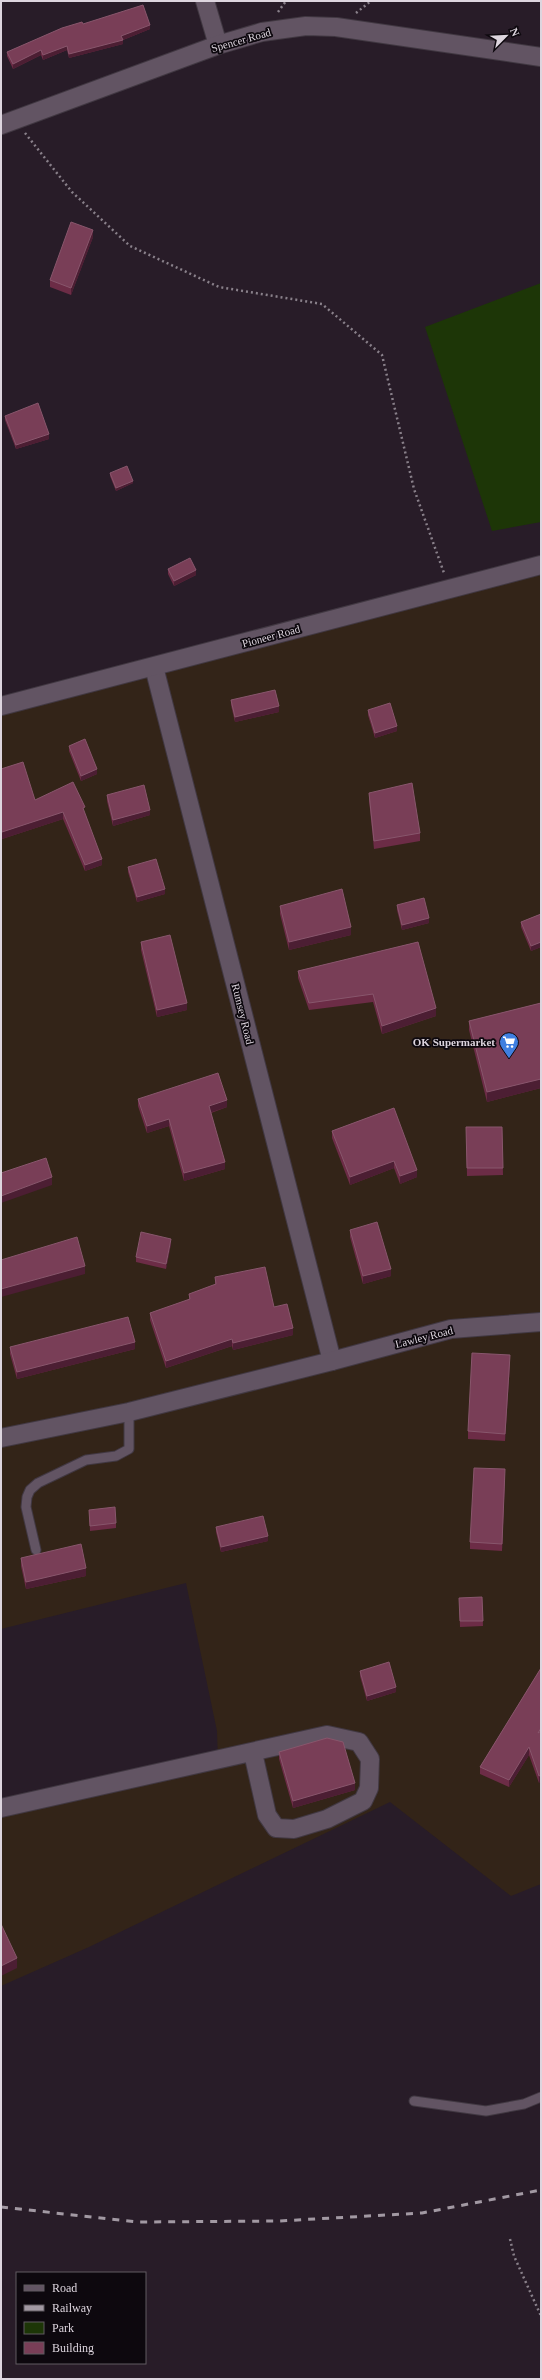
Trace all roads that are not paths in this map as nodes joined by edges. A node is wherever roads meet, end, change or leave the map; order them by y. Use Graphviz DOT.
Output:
graph roads {
  1 [pos="204,1"];
  2 [pos="218,45"];
  3 [pos="541,57"];
  4 [pos="8,123"];
  5 [pos="541,565"];
  6 [pos="154,667"];
  7 [pos="1,706"];
  8 [pos="541,1322"];
  9 [pos="332,1362"];
  10 [pos="129,1412"];
  11 [pos="1,1438"];
  12 [pos="36,1550"];
  13 [pos="254,1753"];
  14 [pos="1,1808"];
  15 [pos="541,2097"];
  16 [pos="414,2102"];
  1 -- 2 [label="street"];
  2 -- 3 [label="street, Spencer Road"];
  2 -- 4 [label="street, Spencer Road"];
  5 -- 6 [label="street, Pioneer Road"];
  6 -- 7 [label="street, Pioneer Road"];
  6 -- 9 [label="street, Rumsey Road"];
  8 -- 9 [label="street, Lawley Road"];
  9 -- 10 [label="street, Lawley Road"];
  10 -- 11 [label="street, Lawley Road"];
  10 -- 12 [label="lane"];
  13 -- 13 [label="street"];
  13 -- 14 [label="street"];
  15 -- 16 [label="lane"];
}
